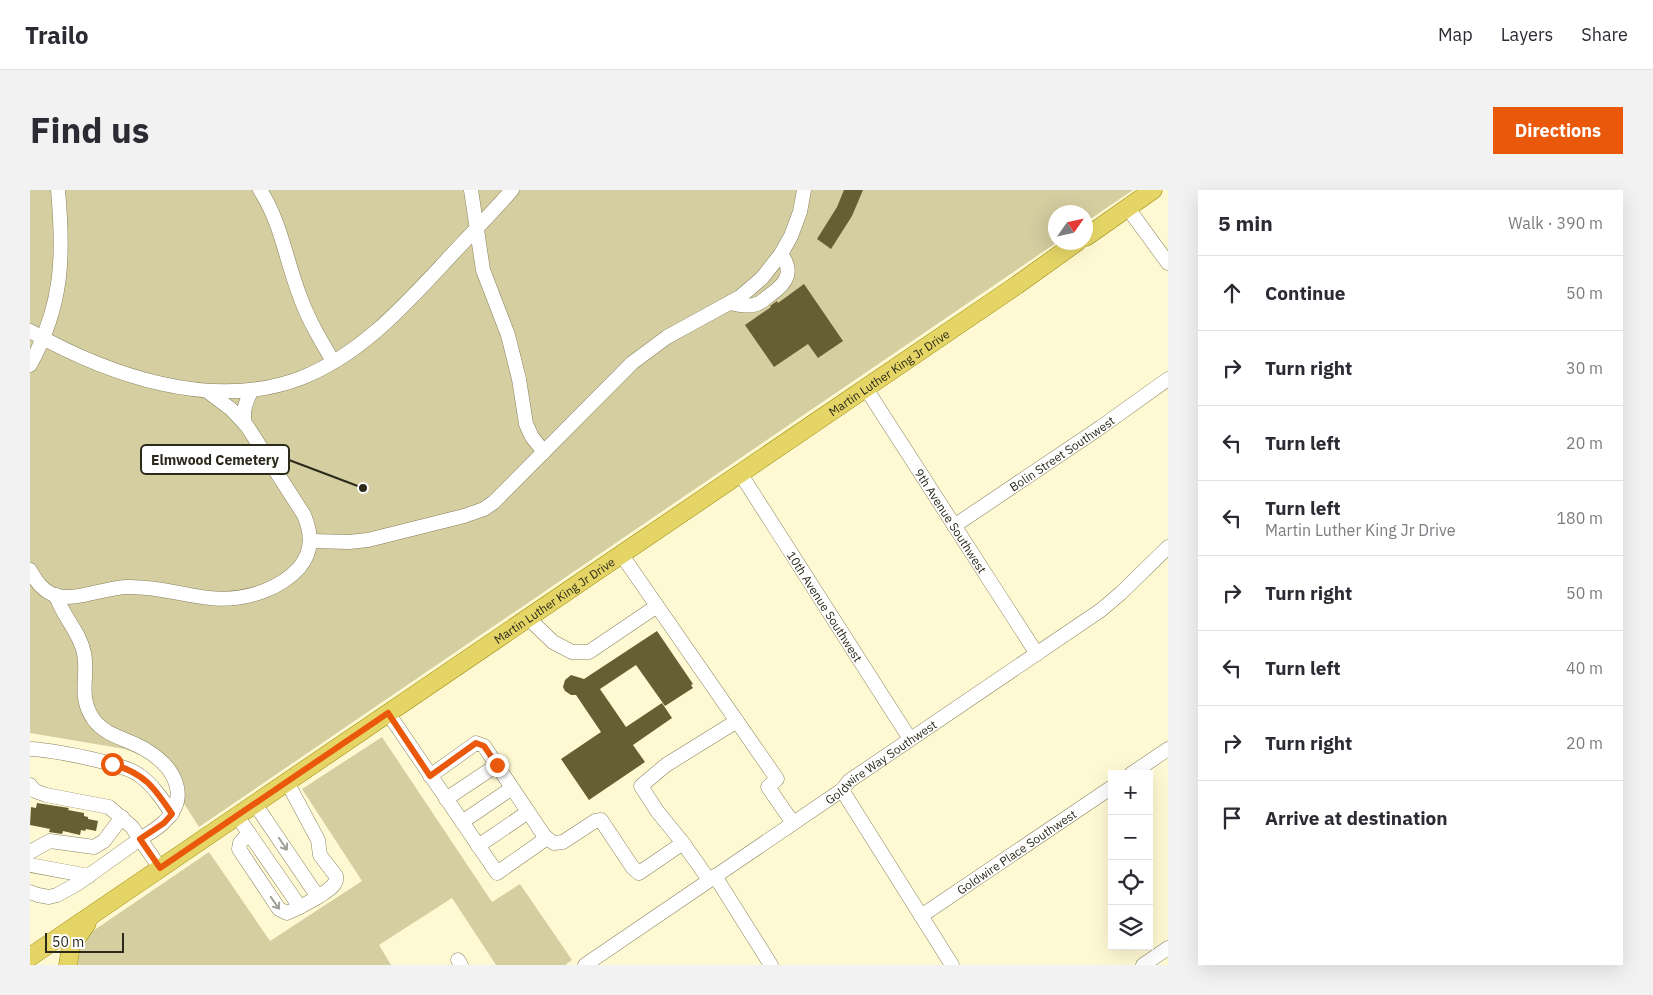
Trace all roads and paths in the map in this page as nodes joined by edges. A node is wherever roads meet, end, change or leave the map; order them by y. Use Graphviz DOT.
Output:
graph roads {
  1 [pos="58,190"];
  2 [pos="260,190"];
  3 [pos="471,190"];
  4 [pos="512,190"];
  5 [pos="804,190"];
  6 [pos="1152,190"];
  7 [pos="1127,207"];
  8 [pos="476,228"];
  9 [pos="1093,231"];
  10 [pos="1066,250"];
  11 [pos="781,254"];
  12 [pos="1168,263"];
  13 [pos="730,303"];
  14 [pos="30,330"];
  15 [pos="43,338"];
  16 [pos="332,362"];
  17 [pos="30,365"];
  18 [pos="1168,379"];
  19 [pos="865,387"];
  20 [pos="206,390"];
  21 [pos="252,390"];
  22 [pos="245,424"];
  23 [pos="544,452"];
  24 [pos="740,473"];
  25 [pos="954,526"];
  26 [pos="311,541"];
  27 [pos="1168,547"];
  28 [pos="621,554"];
  29 [pos="30,570"];
  30 [pos="56,595"];
  31 [pos="657,606"];
  32 [pos="528,618"];
  33 [pos="1037,654"];
  34 [pos="388,713"];
  35 [pos="737,721"];
  36 [pos="910,739"];
  37 [pos="30,749"];
  38 [pos="1168,749"];
  39 [pos="497,765"];
  40 [pos="1137,770"];
  41 [pos="430,776"];
  42 [pos="287,782"];
  43 [pos="30,785"];
  44 [pos="512,788"];
  45 [pos="842,790"];
  46 [pos="1108,790"];
  47 [pos="446,798"];
  48 [pos="255,804"];
  49 [pos="528,812"];
  50 [pos="172,814"];
  51 [pos="237,816"];
  52 [pos="122,817"];
  53 [pos="462,822"];
  54 [pos="793,823"];
  55 [pos="547,838"];
  56 [pos="140,839"];
  57 [pos="683,843"];
  58 [pos="478,846"];
  59 [pos="30,852"];
  60 [pos="30,865"];
  61 [pos="160,868"];
  62 [pos="88,876"];
  63 [pos="712,878"];
  64 [pos="30,892"];
  65 [pos="318,897"];
  66 [pos="93,914"];
  67 [pos="921,916"];
  68 [pos="1168,948"];
  69 [pos="33,958"];
  70 [pos="68,965"];
  71 [pos="585,965"];
  72 [pos="771,965"];
  73 [pos="952,965"];
  74 [pos="1143,965"];
  1 -- 15 [label="street"];
  2 -- 16 [label="street"];
  3 -- 8 [label="street"];
  4 -- 8 [label="street"];
  5 -- 11 [label="street"];
  6 -- 7 [label="main road"];
  7 -- 9 [label="main road"];
  7 -- 12 [label="street"];
  8 -- 16 [label="street"];
  8 -- 23 [label="street"];
  10 -- 19 [label="main road, Martin Luther King Jr Drive"];
  11 -- 13 [label="street"];
  11 -- 13 [label="street"];
  13 -- 23 [label="street"];
  14 -- 15 [label="street"];
  15 -- 17 [label="street"];
  15 -- 20 [label="street"];
  16 -- 21 [label="street"];
  18 -- 25 [label="street, Bolin Street Southwest"];
  19 -- 24 [label="main road, Martin Luther King Jr Drive"];
  19 -- 25 [label="street, 9th Avenue Southwest"];
  20 -- 21 [label="street"];
  20 -- 22 [label="street"];
  21 -- 22 [label="street"];
  22 -- 26 [label="street"];
  23 -- 26 [label="street"];
  24 -- 28 [label="main road, Martin Luther King Jr Drive"];
  24 -- 36 [label="street, 10th Avenue Southwest"];
  25 -- 33 [label="street, 9th Avenue Southwest"];
  26 -- 30 [label="street"];
  27 -- 33 [label="street, Goldwire Way Southwest"];
  28 -- 31 [label="street"];
  28 -- 32 [label="main road, Martin Luther King Jr Drive"];
  29 -- 30 [label="street"];
  30 -- 50 [label="street"];
  31 -- 32 [label="street"];
  31 -- 35 [label="street"];
  32 -- 34 [label="main road, Martin Luther King Jr Drive"];
  33 -- 36 [label="street, Goldwire Way Southwest"];
  34 -- 41 [label="street"];
  34 -- 42 [label="main road, Martin Luther King Jr Drive"];
  35 -- 54 [label="street"];
  35 -- 57 [label="street"];
  36 -- 45 [label="street, Goldwire Way Southwest"];
  37 -- 50 [label="street"];
  38 -- 40 [label="street"];
  39 -- 41 [label="street"];
  39 -- 44 [label="street"];
  39 -- 47 [label="street"];
  41 -- 47 [label="street"];
  42 -- 48 [label="main road, Martin Luther King Jr Drive"];
  42 -- 65 [label="street"];
  43 -- 52 [label="street"];
  44 -- 49 [label="street"];
  44 -- 53 [label="street"];
  45 -- 54 [label="street, Goldwire Way Southwest"];
  45 -- 67 [label="street"];
  46 -- 67 [label="street, Goldwire Place Southwest"];
  47 -- 53 [label="street"];
  48 -- 51 [label="main road, Martin Luther King Jr Drive"];
  48 -- 65 [label="street, one-way"];
  49 -- 55 [label="street"];
  49 -- 58 [label="street"];
  50 -- 56 [label="street"];
  51 -- 61 [label="main road, Martin Luther King Jr Drive"];
  51 -- 65 [label="street"];
  52 -- 56 [label="street"];
  52 -- 59 [label="street"];
  53 -- 58 [label="street"];
  54 -- 63 [label="street, Goldwire Way Southwest"];
  55 -- 57 [label="street"];
  55 -- 58 [label="street"];
  56 -- 61 [label="street"];
  56 -- 62 [label="street"];
  57 -- 63 [label="street"];
  60 -- 62 [label="street"];
  61 -- 66 [label="main road, Martin Luther King Jr Drive"];
  62 -- 64 [label="street"];
  63 -- 71 [label="street, Goldwire Way Southwest"];
  63 -- 72 [label="street"];
  66 -- 69 [label="main road, Martin Luther King Jr Drive"];
  66 -- 70 [label="main road"];
  67 -- 73 [label="street"];
  68 -- 74 [label="street"];
}
